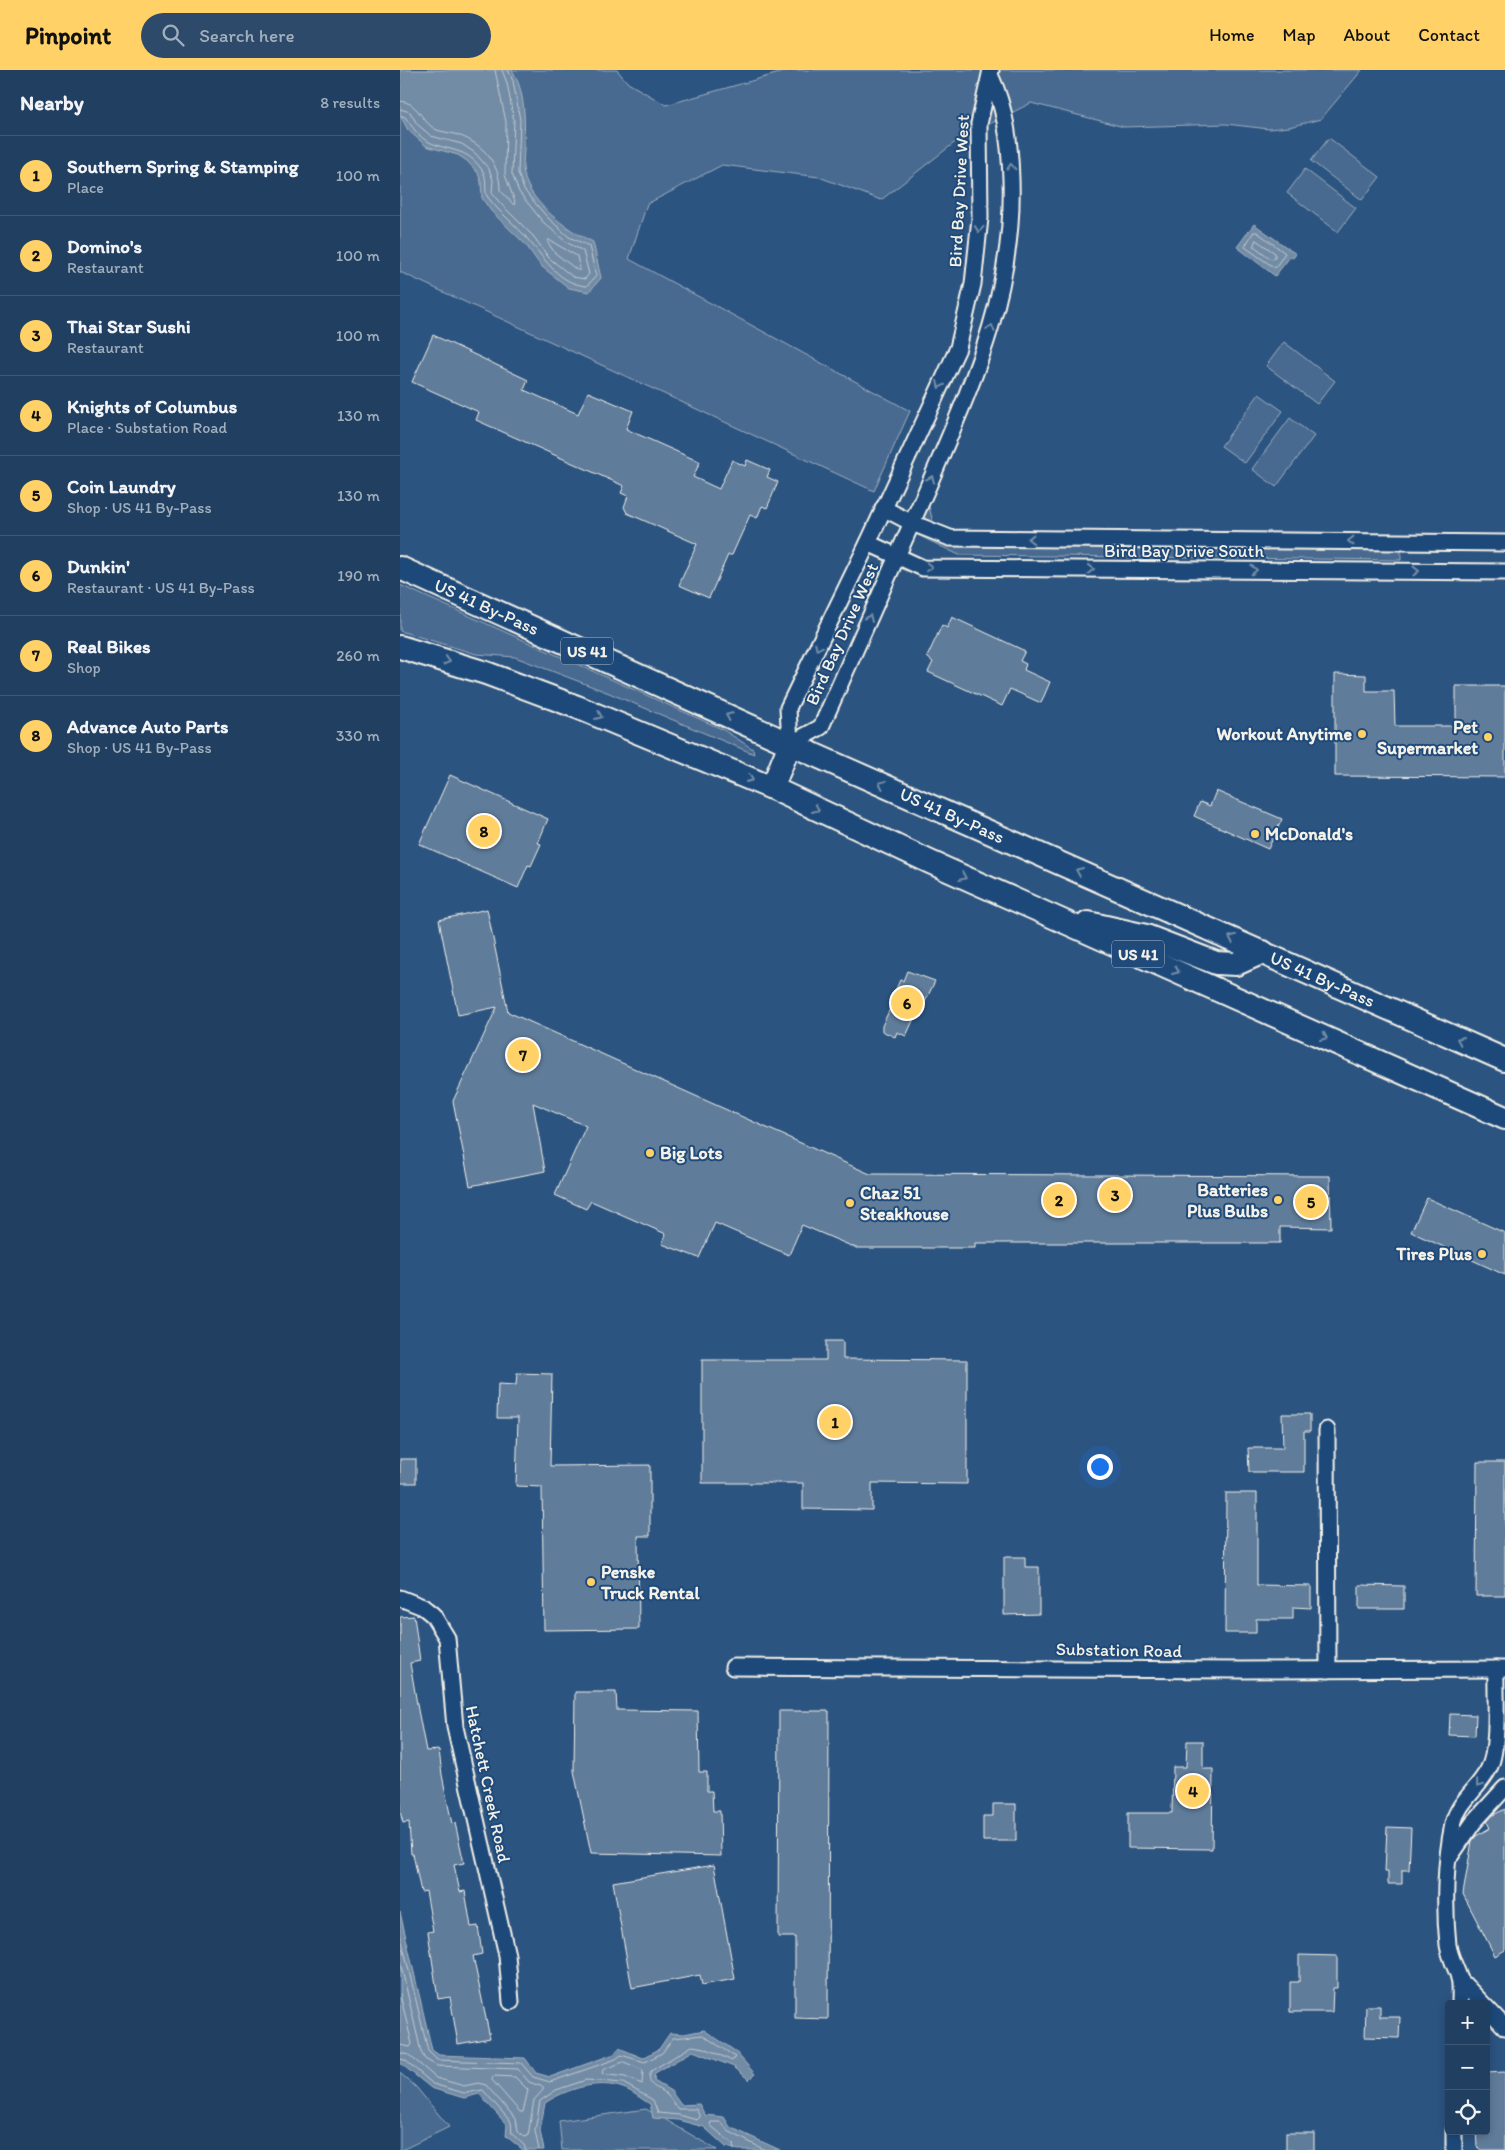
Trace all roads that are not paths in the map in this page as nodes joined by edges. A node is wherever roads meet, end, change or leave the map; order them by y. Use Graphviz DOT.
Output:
graph roads {
  1 [pos="991,73"];
  2 [pos="884,508"];
  3 [pos="912,523"];
  4 [pos="868,543"];
  5 [pos="1505,543"];
  6 [pos="897,557"];
  7 [pos="400,568"];
  8 [pos="1505,572"];
  9 [pos="400,647"];
  10 [pos="790,744"];
  11 [pos="772,788"];
  12 [pos="1055,918"];
  13 [pos="1263,952"];
  14 [pos="1505,1060"];
  15 [pos="1505,1118"];
  16 [pos="1326,1430"];
  17 [pos="400,1598"];
  18 [pos="733,1667"];
  19 [pos="1500,1669"];
  20 [pos="1328,1670"];
  21 [pos="1505,1788"];
  22 [pos="1449,1858"];
  23 [pos="1460,1979"];
  24 [pos="1460,2000"];
  25 [pos="1479,2000"];
  26 [pos="511,2002"];
  27 [pos="1490,2011"];
  28 [pos="1505,2027"];
  29 [pos="1454,2135"];
  30 [pos="1454,2150"];
  1 -- 2 [label="street, Bird Bay Drive West, one-way"];
  3 -- 1 [label="street, Bird Bay Drive West, one-way"];
  2 -- 3 [label="street, Bird Bay Drive South"];
  2 -- 4 [label="street, Bird Bay Drive West"];
  5 -- 3 [label="street, Bird Bay Drive South, one-way"];
  3 -- 6 [label="street, Bird Bay Drive West"];
  4 -- 6 [label="street, Bird Bay Drive South"];
  4 -- 10 [label="street, Bird Bay Drive West, one-way"];
  6 -- 8 [label="street, Bird Bay Drive South, one-way"];
  10 -- 6 [label="street, Bird Bay Drive West, one-way"];
  10 -- 7 [label="main road, US 41 By-Pass / US 41, one-way"];
  9 -- 11 [label="main road, US 41, one-way"];
  10 -- 11 [label="main road"];
  13 -- 10 [label="main road, US 41 By-Pass / US 41, one-way"];
  11 -- 12 [label="main road, US 41, one-way"];
  12 -- 13 [label="main road"];
  12 -- 15 [label="main road, US 41, one-way"];
  14 -- 13 [label="main road, US 41 By-Pass / US 41, one-way"];
  16 -- 20 [label="street"];
  17 -- 26 [label="street, Hatchett Creek Road"];
  18 -- 20 [label="street, Substation Road"];
  19 -- 20 [label="street, Substation Road"];
  19 -- 22 [label="street, one-way"];
  21 -- 22 [label="street"];
  22 -- 23 [label="street"];
  23 -- 24 [label="street"];
  23 -- 25 [label="street"];
  27 -- 28 [label="street"];
  29 -- 30 [label="street"];
}
